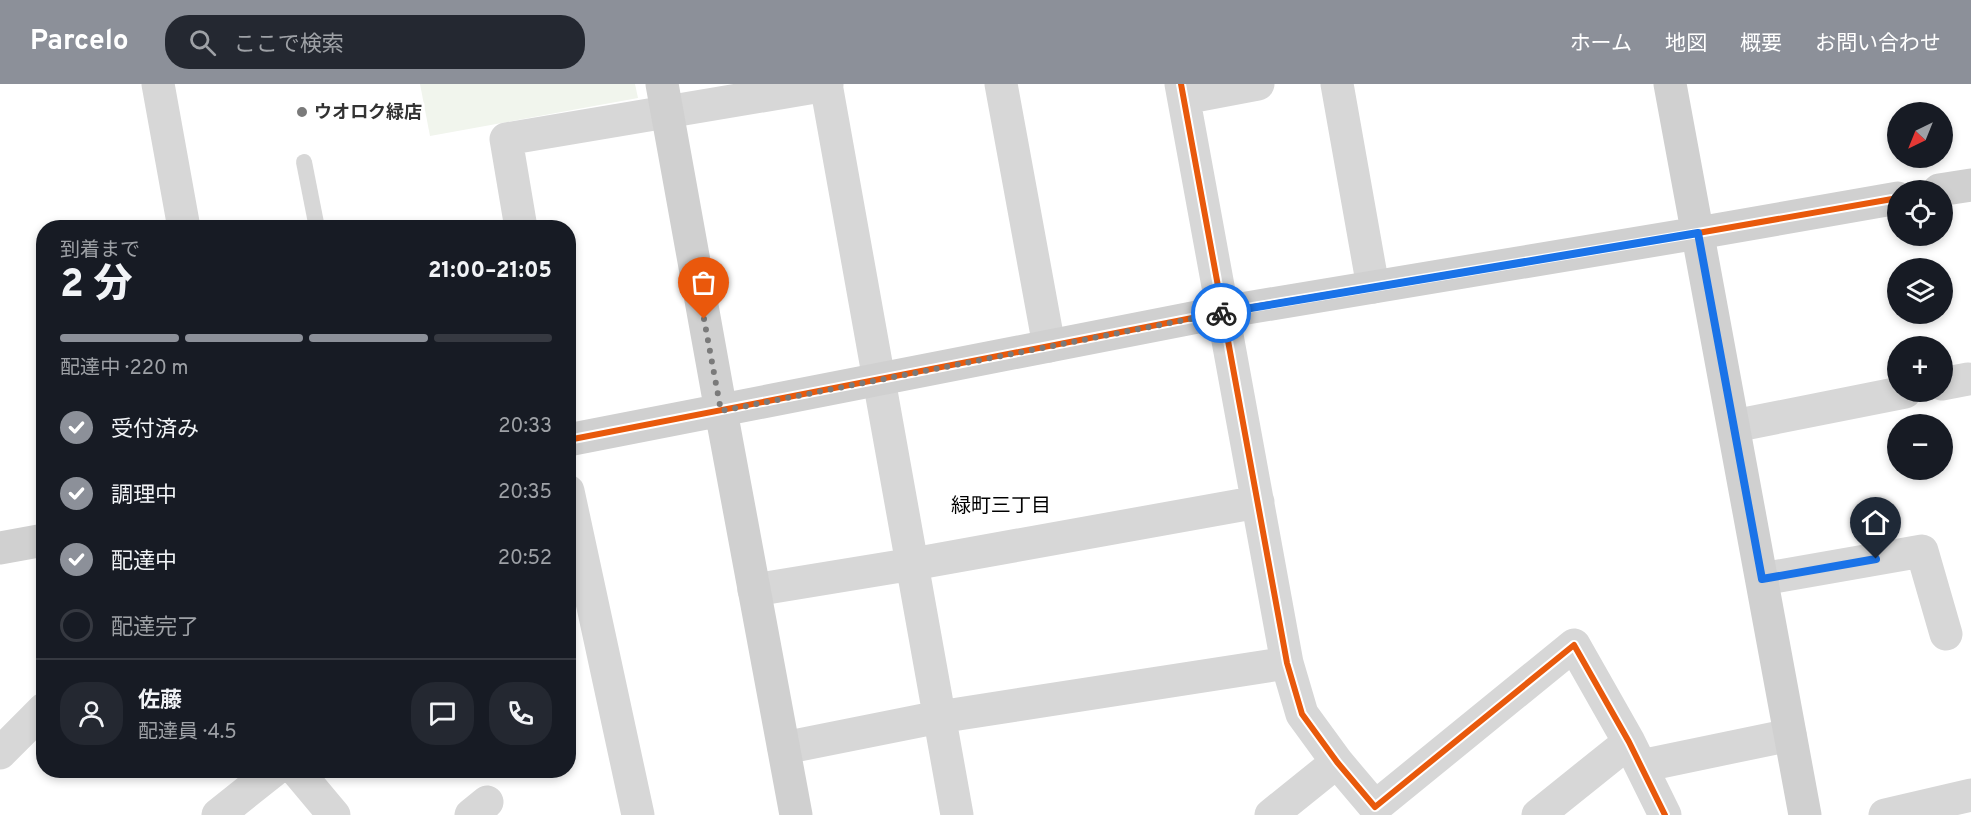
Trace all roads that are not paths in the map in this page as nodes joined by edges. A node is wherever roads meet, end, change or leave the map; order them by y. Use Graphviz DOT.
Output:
graph roads {
  1 [pos="158,84"];
  2 [pos="1001,84"];
  3 [pos="1258,84"];
  4 [pos="1337,84"];
  5 [pos="1670,84"];
  6 [pos="826,85"];
  7 [pos="1183,91"];
  8 [pos="665,98"];
  9 [pos="304,162"];
  10 [pos="1971,185"];
  11 [pos="1953,188"];
  12 [pos="1887,200"];
  13 [pos="183,220"];
  14 [pos="315,220"];
  15 [pos="520,220"];
  16 [pos="1698,233"];
  17 [pos="1373,288"];
  18 [pos="1223,312"];
  19 [pos="1048,346"];
  20 [pos="880,379"];
  21 [pos="1887,396"];
  22 [pos="721,411"];
  23 [pos="1734,426"];
  24 [pos="576,438"];
  25 [pos="1258,502"];
  26 [pos="576,528"];
  27 [pos="36,541"];
  28 [pos="0,548"];
  29 [pos="913,564"];
  30 [pos="1762,579"];
  31 [pos="754,590"];
  32 [pos="1946,634"];
  33 [pos="1287,663"];
  34 [pos="36,717"];
  35 [pos="939,717"];
  36 [pos="1790,735"];
  37 [pos="784,748"];
  38 [pos="0,753"];
  39 [pos="1635,754"];
  40 [pos="1337,762"];
  41 [pos="264,778"];
  42 [pos="303,778"];
  43 [pos="1971,795"];
  44 [pos="218,815"];
  45 [pos="334,815"];
  46 [pos="638,815"];
  47 [pos="796,815"];
  48 [pos="957,815"];
  49 [pos="1271,815"];
  50 [pos="1538,815"];
  51 [pos="1665,815"];
  52 [pos="1805,815"];
  53 [pos="1885,815"];
  1 -- 13 [label="street"];
  2 -- 19 [label="street"];
  3 -- 7 [label="street"];
  4 -- 17 [label="street"];
  5 -- 16 [label="street"];
  6 -- 8 [label="street"];
  6 -- 20 [label="street"];
  7 -- 18 [label="street"];
  8 -- 15 [label="street"];
  8 -- 22 [label="street"];
  9 -- 14 [label="lane"];
  10 -- 11 [label="street"];
  12 -- 16 [label="street"];
  16 -- 17 [label="street"];
  16 -- 23 [label="street"];
  17 -- 18 [label="street"];
  18 -- 19 [label="street"];
  18 -- 25 [label="street"];
  19 -- 20 [label="street"];
  20 -- 22 [label="street"];
  20 -- 29 [label="street"];
  21 -- 23 [label="street"];
  22 -- 24 [label="street"];
  22 -- 31 [label="street"];
  23 -- 30 [label="street"];
  25 -- 29 [label="street"];
  25 -- 33 [label="street"];
  26 -- 46 [label="street"];
  27 -- 28 [label="street"];
  29 -- 31 [label="street"];
  29 -- 35 [label="street"];
  30 -- 32 [label="street"];
  30 -- 36 [label="street"];
  31 -- 37 [label="street"];
  33 -- 35 [label="street"];
  33 -- 40 [label="street"];
  34 -- 38 [label="street"];
  35 -- 37 [label="street"];
  35 -- 48 [label="street"];
  36 -- 39 [label="street"];
  36 -- 52 [label="street"];
  37 -- 47 [label="street"];
  39 -- 40 [label="street"];
  39 -- 50 [label="street"];
  39 -- 51 [label="street"];
  40 -- 49 [label="street"];
  41 -- 44 [label="street"];
  42 -- 45 [label="street"];
  43 -- 53 [label="street"];
}
